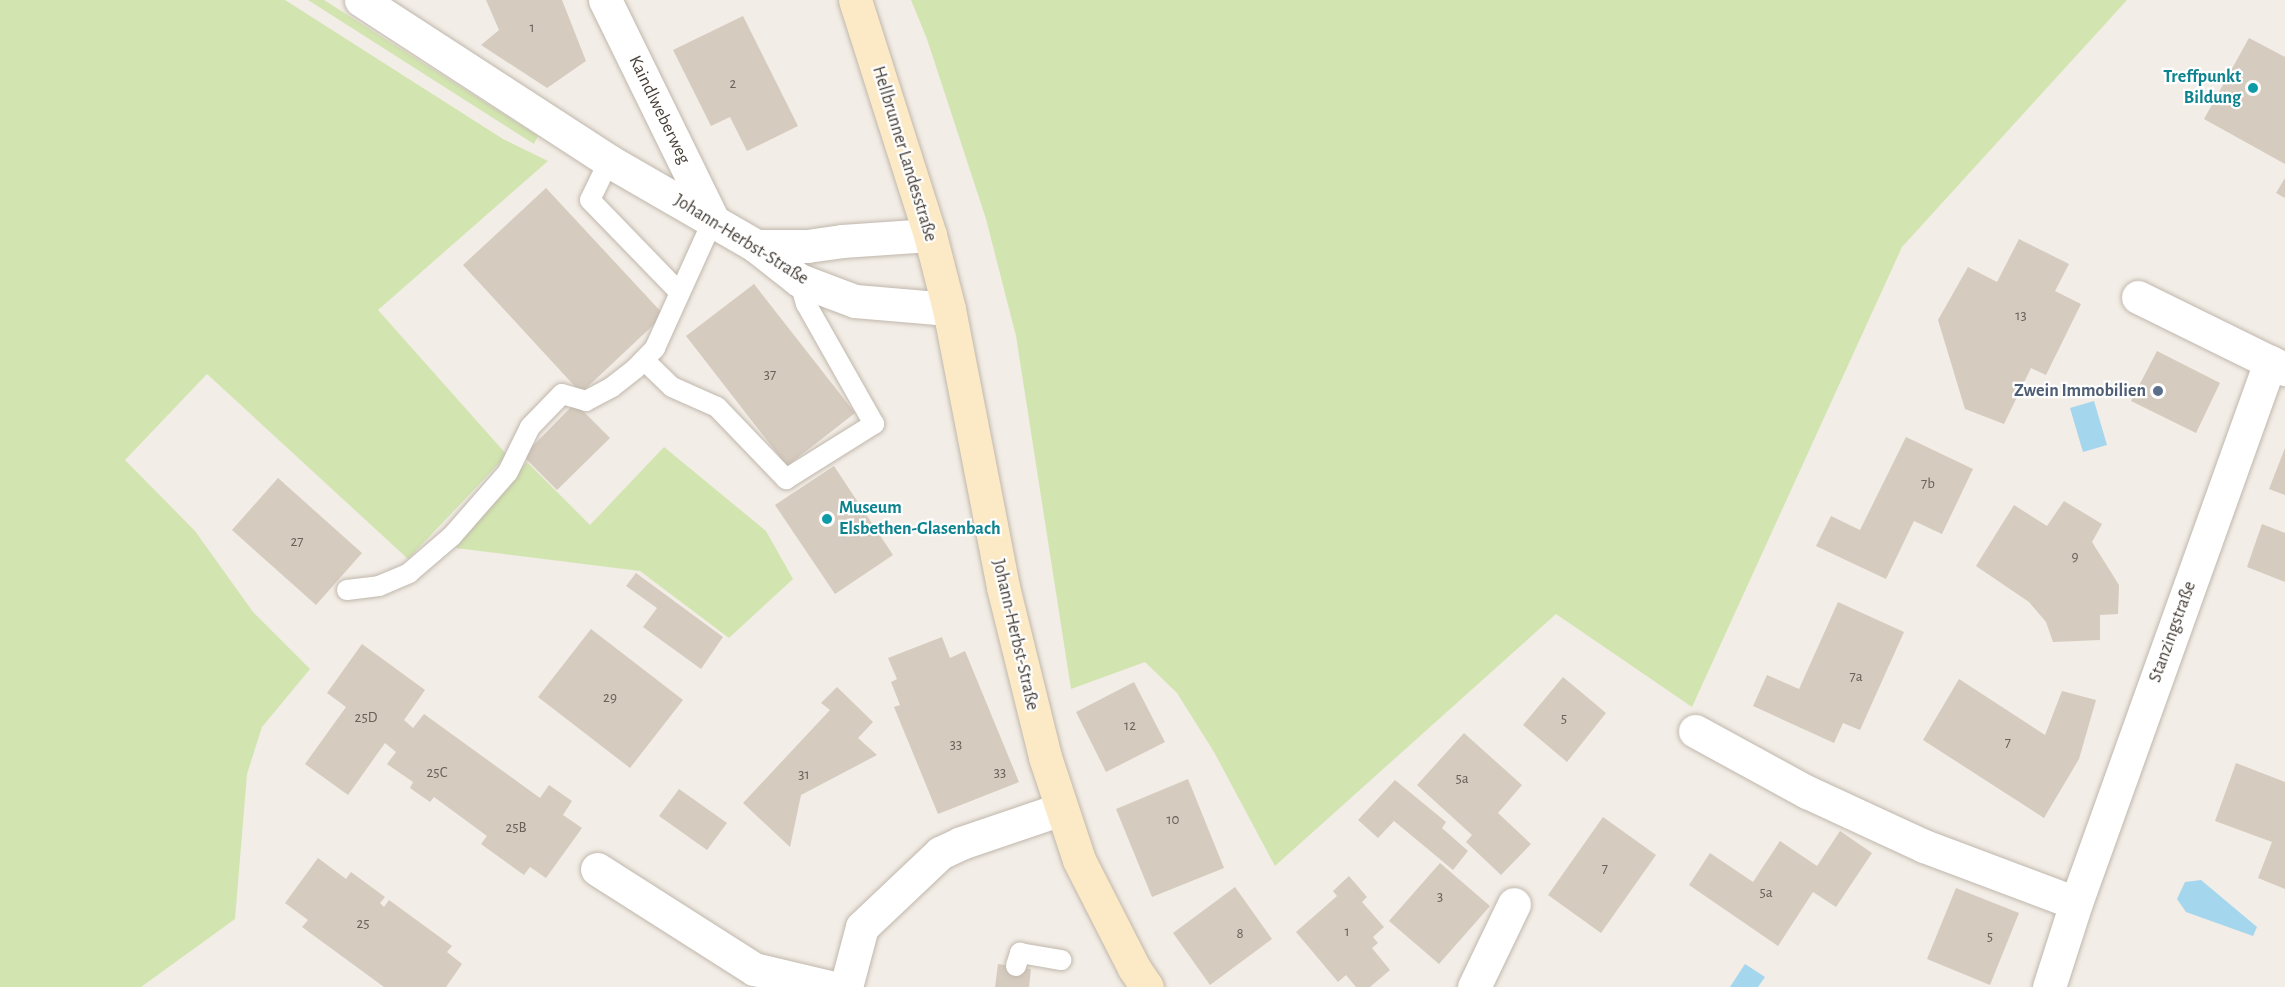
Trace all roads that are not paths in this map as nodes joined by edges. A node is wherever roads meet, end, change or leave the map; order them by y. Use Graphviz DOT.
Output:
graph roads {
  1 [pos="361,0"];
  2 [pos="605,0"];
  3 [pos="855,0"];
  4 [pos="609,161"];
  5 [pos="713,220"];
  6 [pos="930,235"];
  7 [pos="756,246"];
  8 [pos="799,280"];
  9 [pos="680,293"];
  10 [pos="2138,297"];
  11 [pos="949,309"];
  12 [pos="644,360"];
  13 [pos="2277,365"];
  14 [pos="347,590"];
  15 [pos="1695,731"];
  16 [pos="1060,809"];
  17 [pos="597,869"];
  18 [pos="2076,903"];
  19 [pos="1514,904"];
  20 [pos="1061,960"];
  21 [pos="1016,966"];
  22 [pos="830,987"];
  23 [pos="846,987"];
  24 [pos="1147,987"];
  25 [pos="1474,987"];
  26 [pos="2049,987"];
  1 -- 4 [label="street, Johann-Herbst-Straße"];
  2 -- 5 [label="street, Kaindlweberweg"];
  3 -- 6 [label="main road, Hellbrunner Landesstraße"];
  4 -- 5 [label="street, Johann-Herbst-Straße"];
  4 -- 9 [label="lane"];
  5 -- 7 [label="street, Johann-Herbst-Straße"];
  5 -- 9 [label="lane"];
  6 -- 7 [label="street"];
  6 -- 11 [label="main road, Hellbrunner Landesstraße"];
  7 -- 8 [label="street, Johann-Herbst-Straße"];
  8 -- 11 [label="street, Johann-Herbst-Straße"];
  8 -- 12 [label="lane"];
  9 -- 12 [label="lane"];
  10 -- 13 [label="street, Stanzingstraße"];
  11 -- 16 [label="main road, Johann-Herbst-Straße"];
  12 -- 14 [label="lane"];
  13 -- 18 [label="street, Stanzingstraße"];
  15 -- 18 [label="street"];
  16 -- 23 [label="street"];
  16 -- 24 [label="main road, Johann-Herbst-Straße"];
  17 -- 22 [label="street"];
  18 -- 26 [label="street, Stanzingstraße"];
  19 -- 25 [label="street"];
  20 -- 21 [label="lane"];
}
